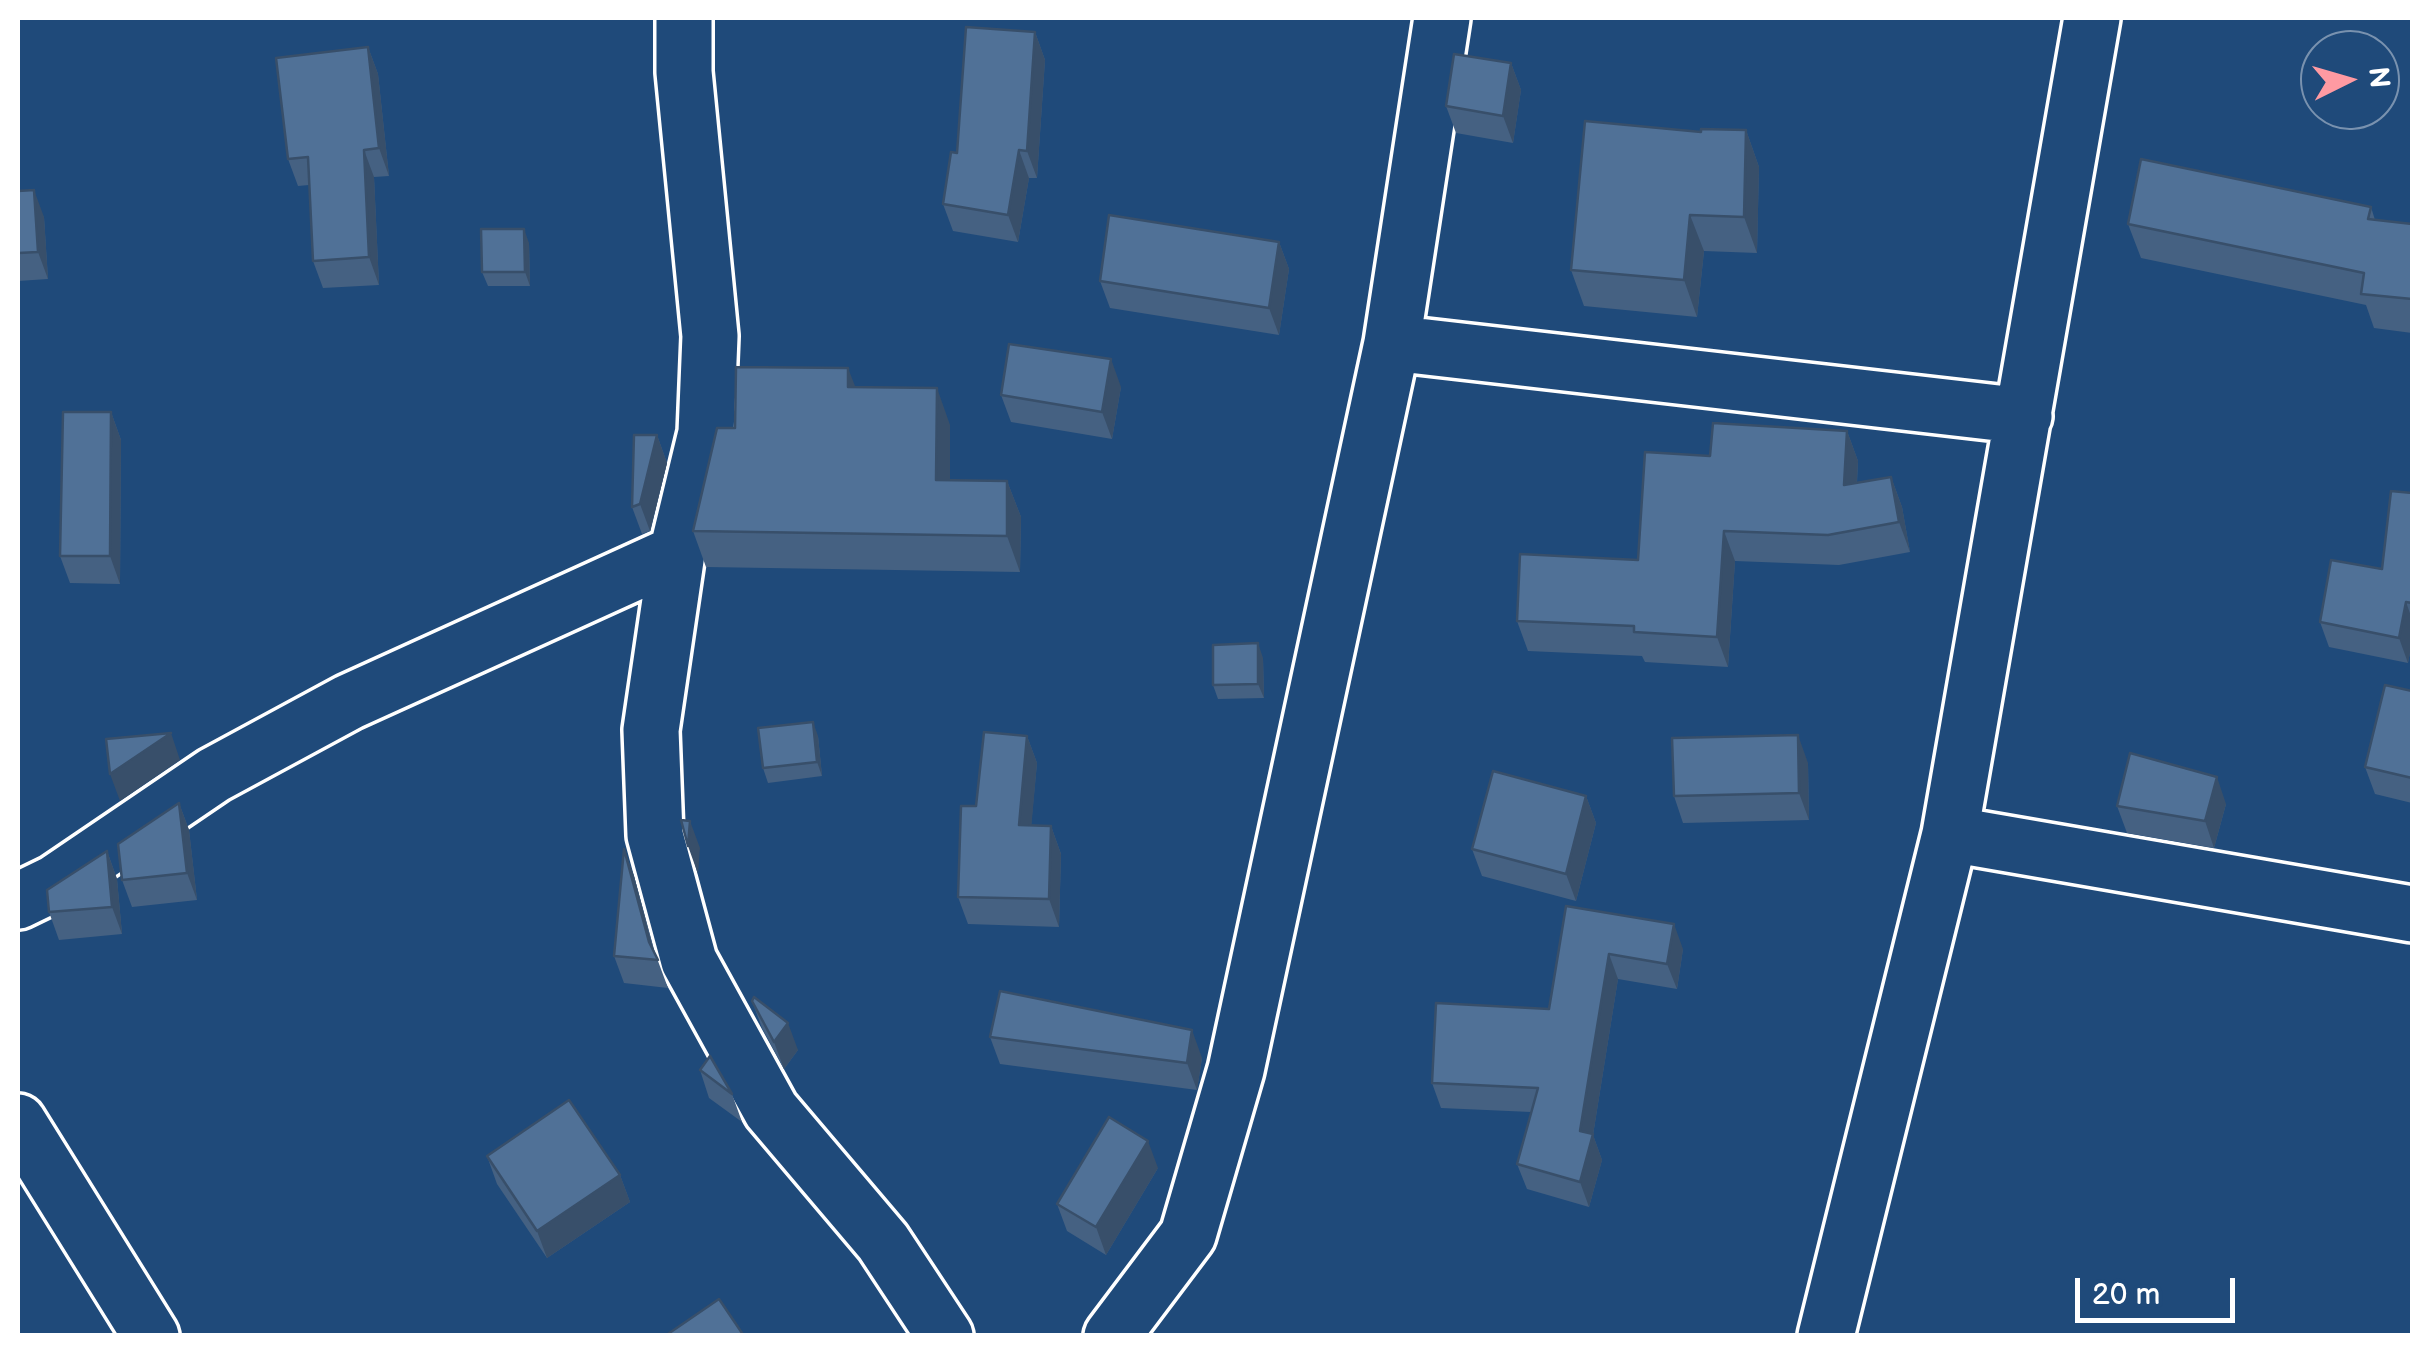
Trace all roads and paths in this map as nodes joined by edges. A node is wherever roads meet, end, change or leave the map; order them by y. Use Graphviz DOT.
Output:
graph roads {
  1 [pos="684,18"];
  2 [pos="1442,18"];
  3 [pos="2092,18"];
  4 [pos="1392,344"];
  5 [pos="2024,416"];
  6 [pos="677,552"];
  7 [pos="1950,834"];
  8 [pos="18,901"];
  9 [pos="2412,914"];
  10 [pos="18,1122"];
  11 [pos="151,1336"];
  12 [pos="945,1336"];
  13 [pos="1112,1336"];
  14 [pos="1826,1336"];
  1 -- 6 [label="street"];
  2 -- 4 [label="street"];
  3 -- 5 [label="street"];
  4 -- 5 [label="street"];
  4 -- 13 [label="street"];
  5 -- 7 [label="street"];
  6 -- 8 [label="street"];
  6 -- 12 [label="street"];
  7 -- 9 [label="street"];
  7 -- 14 [label="street"];
  10 -- 11 [label="street"];
}
